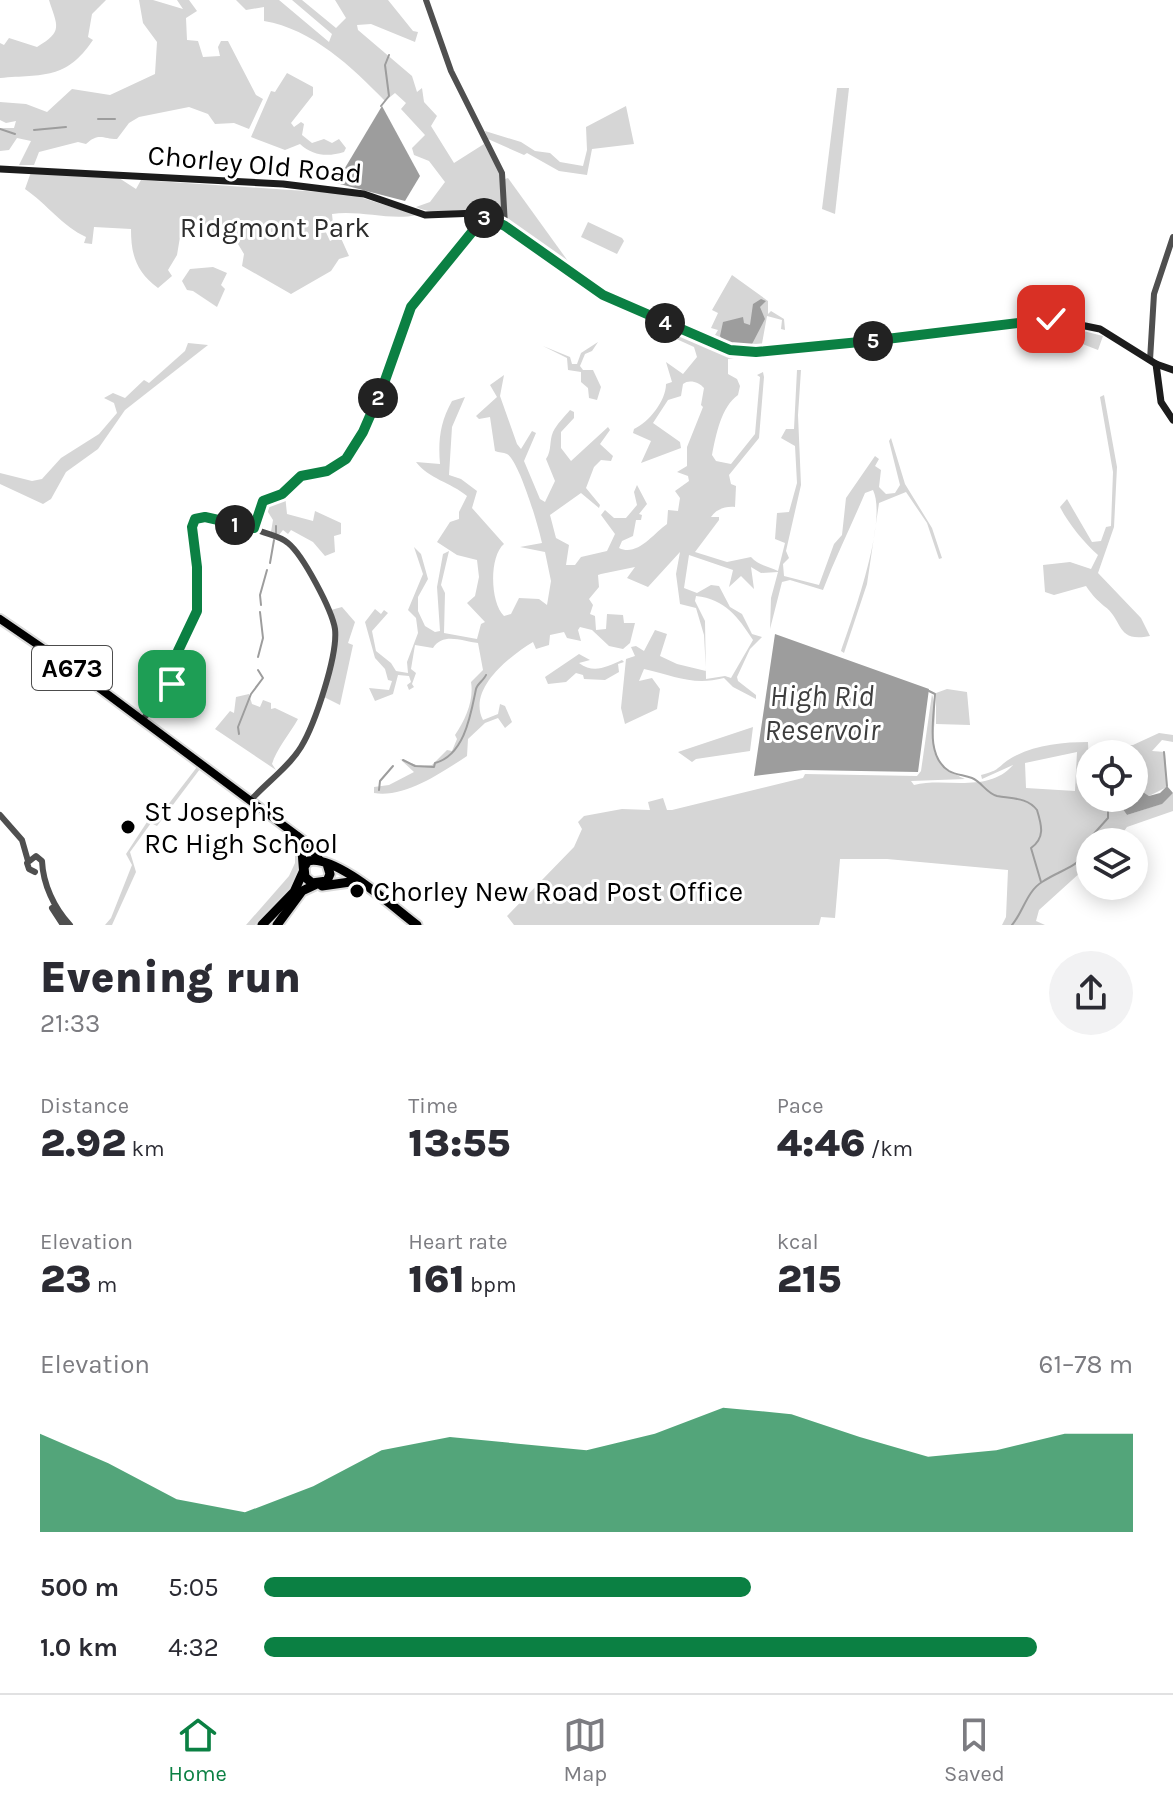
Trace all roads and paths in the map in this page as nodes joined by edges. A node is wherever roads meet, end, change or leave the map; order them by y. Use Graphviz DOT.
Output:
graph roads {
  1 [pos="426,0"];
  2 [pos="0,169"];
  3 [pos="485,216"];
  4 [pos="505,226"];
  5 [pos="1173,237"];
  6 [pos="1153,362"];
  7 [pos="1173,370"];
  8 [pos="1173,420"];
  9 [pos="254,528"];
  10 [pos="0,619"];
  11 [pos="142,720"];
  12 [pos="250,801"];
  13 [pos="0,815"];
  14 [pos="296,835"];
  15 [pos="31,858"];
  16 [pos="324,862"];
  17 [pos="42,865"];
  18 [pos="303,871"];
  19 [pos="35,872"];
  20 [pos="347,879"];
  21 [pos="321,883"];
  22 [pos="297,896"];
  23 [pos="63,925"];
  24 [pos="70,925"];
  25 [pos="262,925"];
  26 [pos="277,925"];
  27 [pos="417,925"];
  1 -- 4 [label="street"];
  2 -- 3 [label="main road, Chorley Old Road"];
  3 -- 4 [label="main road, Chorley Old Road"];
  3 -- 9 [label="street"];
  4 -- 6 [label="main road, Chorley Old Road"];
  5 -- 6 [label="street"];
  6 -- 7 [label="main road, Chorley Old Road"];
  6 -- 8 [label="main road"];
  9 -- 11 [label="street"];
  9 -- 12 [label="street"];
  10 -- 11 [label="main road, A673"];
  11 -- 12 [label="main road, A673"];
  12 -- 14 [label="main road, A673"];
  13 -- 15 [label="street"];
  14 -- 16 [label="main road, A673"];
  14 -- 18 [label="main road"];
  15 -- 17 [label="street"];
  15 -- 19 [label="street"];
  16 -- 18 [label="highway"];
  16 -- 20 [label="highway, A673"];
  16 -- 21 [label="highway"];
  17 -- 19 [label="street"];
  17 -- 24 [label="street"];
  18 -- 21 [label="highway"];
  18 -- 25 [label="highway"];
  19 -- 23 [label="street"];
  20 -- 21 [label="highway"];
  20 -- 22 [label="highway"];
  20 -- 27 [label="highway, A673"];
  21 -- 22 [label="highway"];
  22 -- 26 [label="highway"];
}
